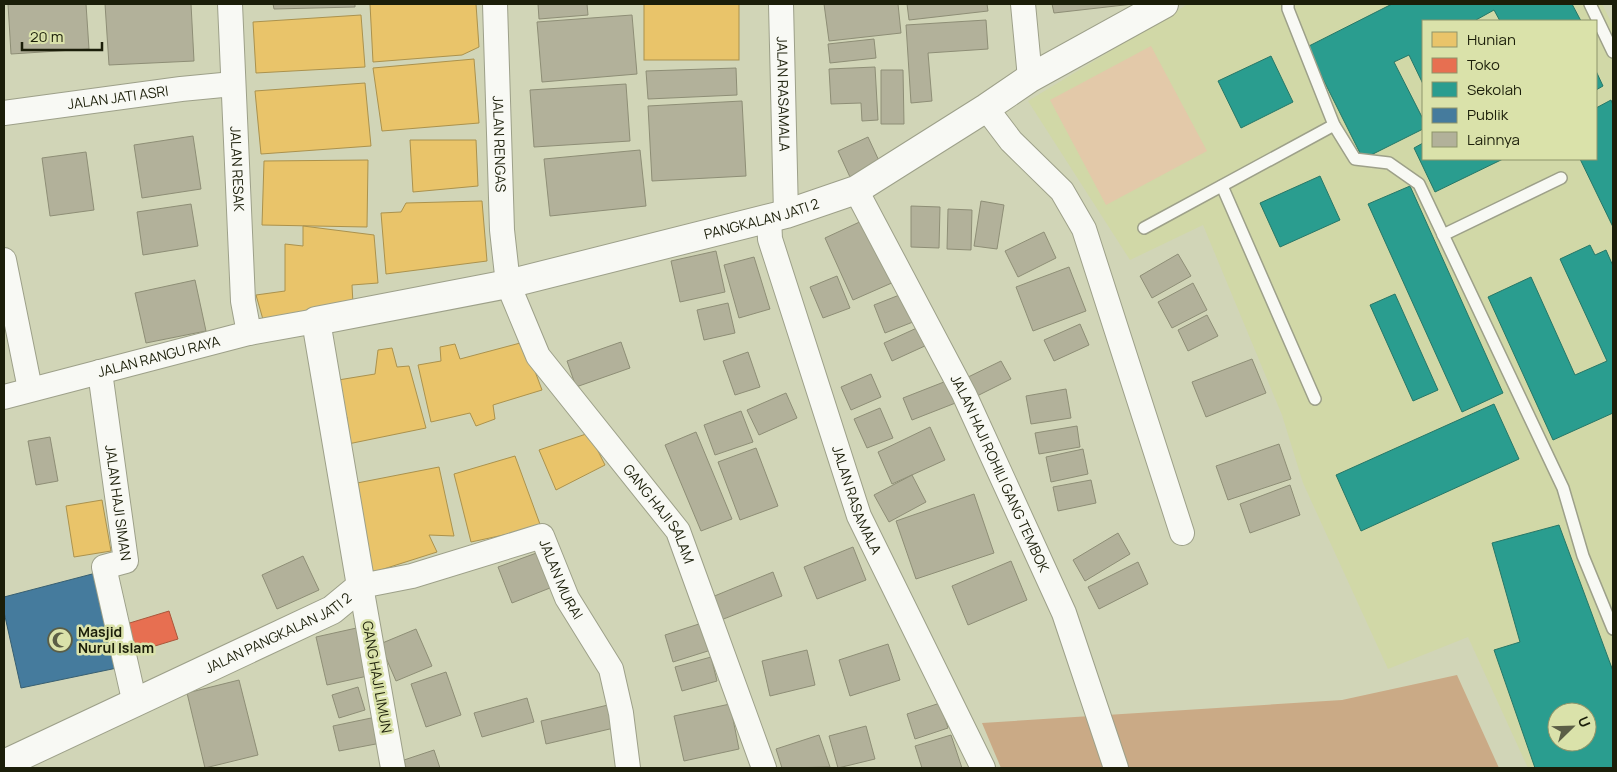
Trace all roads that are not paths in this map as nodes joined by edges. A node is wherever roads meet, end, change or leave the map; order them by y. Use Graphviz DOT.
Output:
graph roads {
  1 [pos="230,4"];
  2 [pos="494,4"];
  3 [pos="781,4"];
  4 [pos="1023,4"];
  5 [pos="1164,4"];
  6 [pos="1288,4"];
  7 [pos="1590,4"];
  8 [pos="1613,52"];
  9 [pos="1030,78"];
  10 [pos="233,84"];
  11 [pos="986,108"];
  12 [pos="4,113"];
  13 [pos="1334,125"];
  14 [pos="1561,178"];
  15 [pos="1222,186"];
  16 [pos="856,190"];
  17 [pos="778,216"];
  18 [pos="1144,228"];
  19 [pos="1443,235"];
  20 [pos="4,260"];
  21 [pos="508,284"];
  22 [pos="316,321"];
  23 [pos="249,333"];
  24 [pos="100,372"];
  25 [pos="30,390"];
  26 [pos="4,397"];
  27 [pos="1315,399"];
  28 [pos="1182,533"];
  29 [pos="361,586"];
  30 [pos="1610,615"];
  31 [pos="1613,629"];
  32 [pos="135,704"];
  33 [pos="4,764"];
  34 [pos="393,768"];
  35 [pos="628,768"];
  36 [pos="764,768"];
  37 [pos="983,768"];
  38 [pos="1116,768"];
  1 -- 10 [label="street, JALAN RESAK"];
  2 -- 21 [label="street, JALAN RENGAS"];
  3 -- 17 [label="street, JALAN RASAMALA"];
  4 -- 9 [label="street"];
  5 -- 9 [label="street, PANGKALAN JATI 2"];
  6 -- 13 [label="lane"];
  7 -- 8 [label="lane"];
  9 -- 11 [label="street, PANGKALAN JATI 2"];
  10 -- 12 [label="street, JALAN JATI ASRI"];
  10 -- 23 [label="street, JALAN RESAK"];
  11 -- 16 [label="street, PANGKALAN JATI 2"];
  11 -- 28 [label="street"];
  13 -- 15 [label="lane"];
  13 -- 19 [label="lane"];
  14 -- 19 [label="lane"];
  15 -- 18 [label="lane"];
  15 -- 27 [label="lane"];
  16 -- 17 [label="street, PANGKALAN JATI 2"];
  16 -- 38 [label="street, JALAN HAJI ROHILI GANG TEMBOK"];
  17 -- 21 [label="street, PANGKALAN JATI 2"];
  17 -- 37 [label="street, JALAN RASAMALA"];
  19 -- 30 [label="lane"];
  20 -- 25 [label="street"];
  21 -- 22 [label="street, PANGKALAN JATI 2"];
  21 -- 36 [label="street, GANG HAJI SALAM"];
  22 -- 23 [label="street, JALAN RANGU RAYA"];
  22 -- 29 [label="street, JALAN PANGKALAN JATI 2"];
  23 -- 24 [label="street, JALAN RANGU RAYA"];
  24 -- 25 [label="street, JALAN RANGU RAYA"];
  24 -- 32 [label="street, JALAN HAJI SIMAN"];
  25 -- 26 [label="street, JALAN RANGU RAYA"];
  29 -- 32 [label="street, JALAN PANGKALAN JATI 2"];
  29 -- 34 [label="street, GANG HAJI LIMUN"];
  29 -- 35 [label="street, JALAN MURAI"];
  30 -- 31 [label="lane"];
  32 -- 33 [label="street, JALAN PANGKALAN JATI 2"];
}
